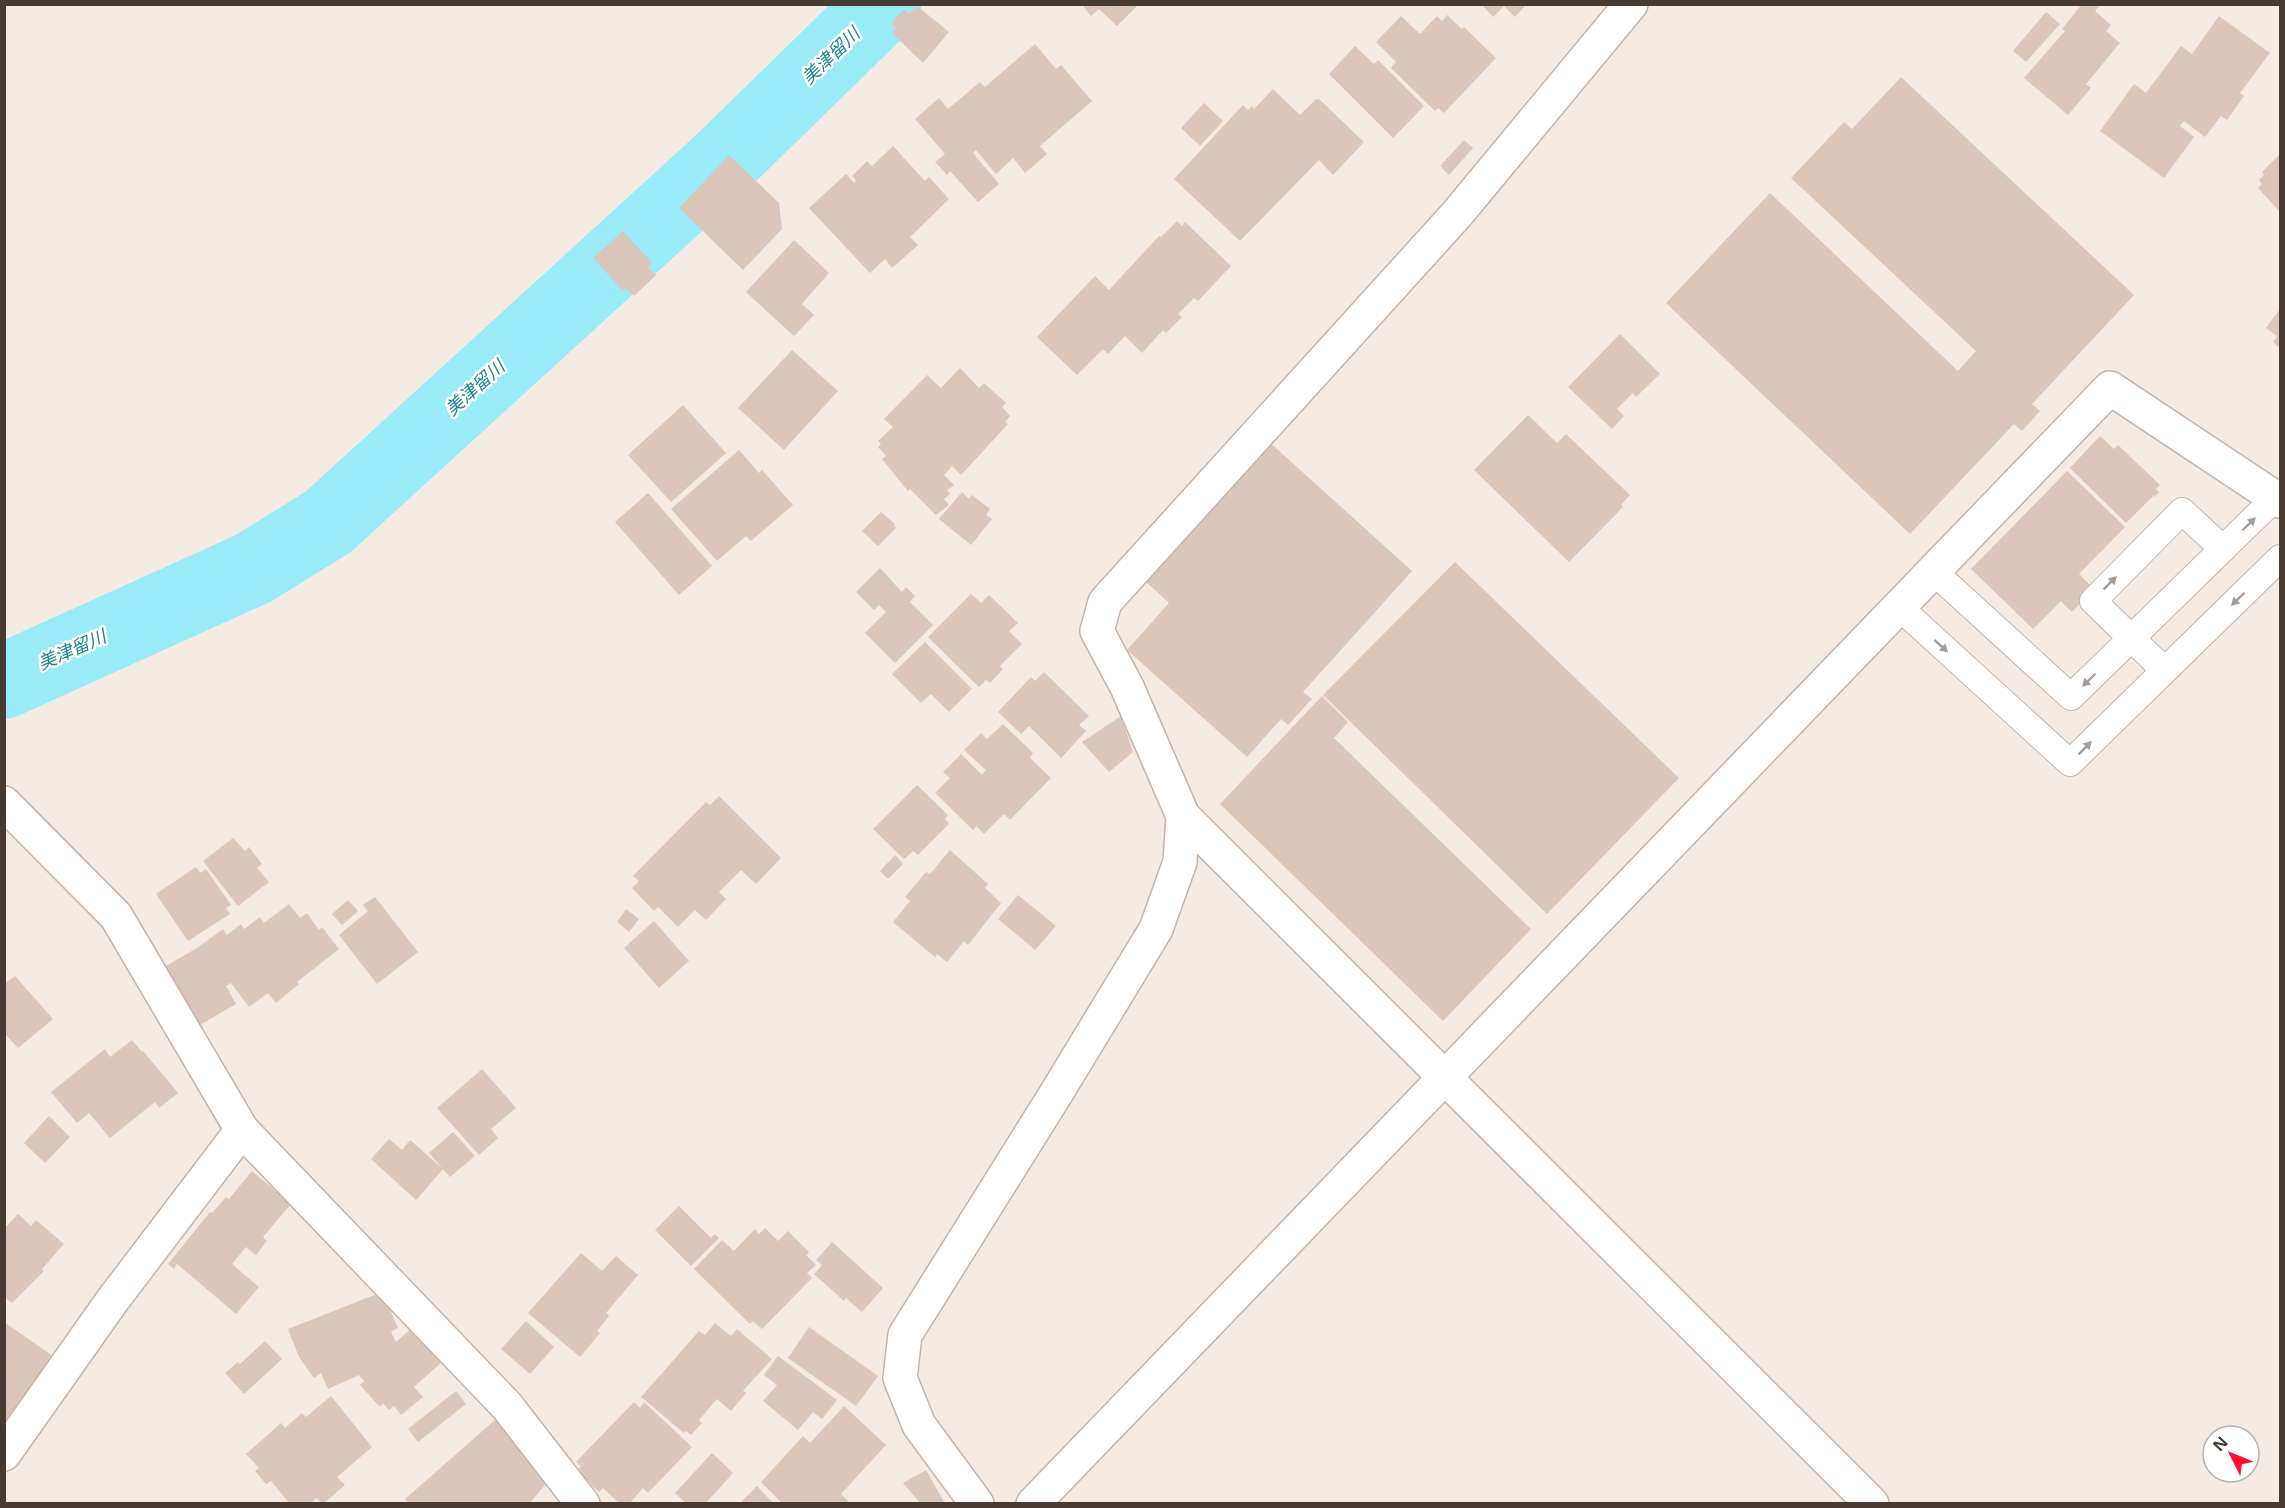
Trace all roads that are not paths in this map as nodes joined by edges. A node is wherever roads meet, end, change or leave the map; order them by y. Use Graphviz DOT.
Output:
graph roads {
  1 [pos="1632,4"];
  2 [pos="2278,500"];
  3 [pos="2223,549"];
  4 [pos="2280,558"];
  5 [pos="1933,571"];
  6 [pos="1898,606"];
  7 [pos="2132,639"];
  8 [pos="2163,670"];
  9 [pos="4,803"];
  10 [pos="1183,816"];
  11 [pos="1445,1077"];
  12 [pos="242,1130"];
  13 [pos="4,1454"];
  14 [pos="583,1503"];
  15 [pos="977,1503"];
  16 [pos="1033,1503"];
  17 [pos="1872,1503"];
  1 -- 10 [label="street"];
  3 -- 2 [label="lane, one-way"];
  2 -- 5 [label="street"];
  3 -- 7 [label="lane"];
  7 -- 3 [label="lane, one-way"];
  4 -- 8 [label="lane, one-way"];
  5 -- 6 [label="street"];
  7 -- 5 [label="lane, one-way"];
  6 -- 8 [label="lane, one-way"];
  6 -- 11 [label="street"];
  7 -- 8 [label="lane"];
  9 -- 12 [label="street"];
  10 -- 11 [label="street"];
  10 -- 15 [label="street"];
  11 -- 16 [label="street"];
  11 -- 17 [label="street"];
  12 -- 13 [label="street"];
  12 -- 14 [label="street"];
}
